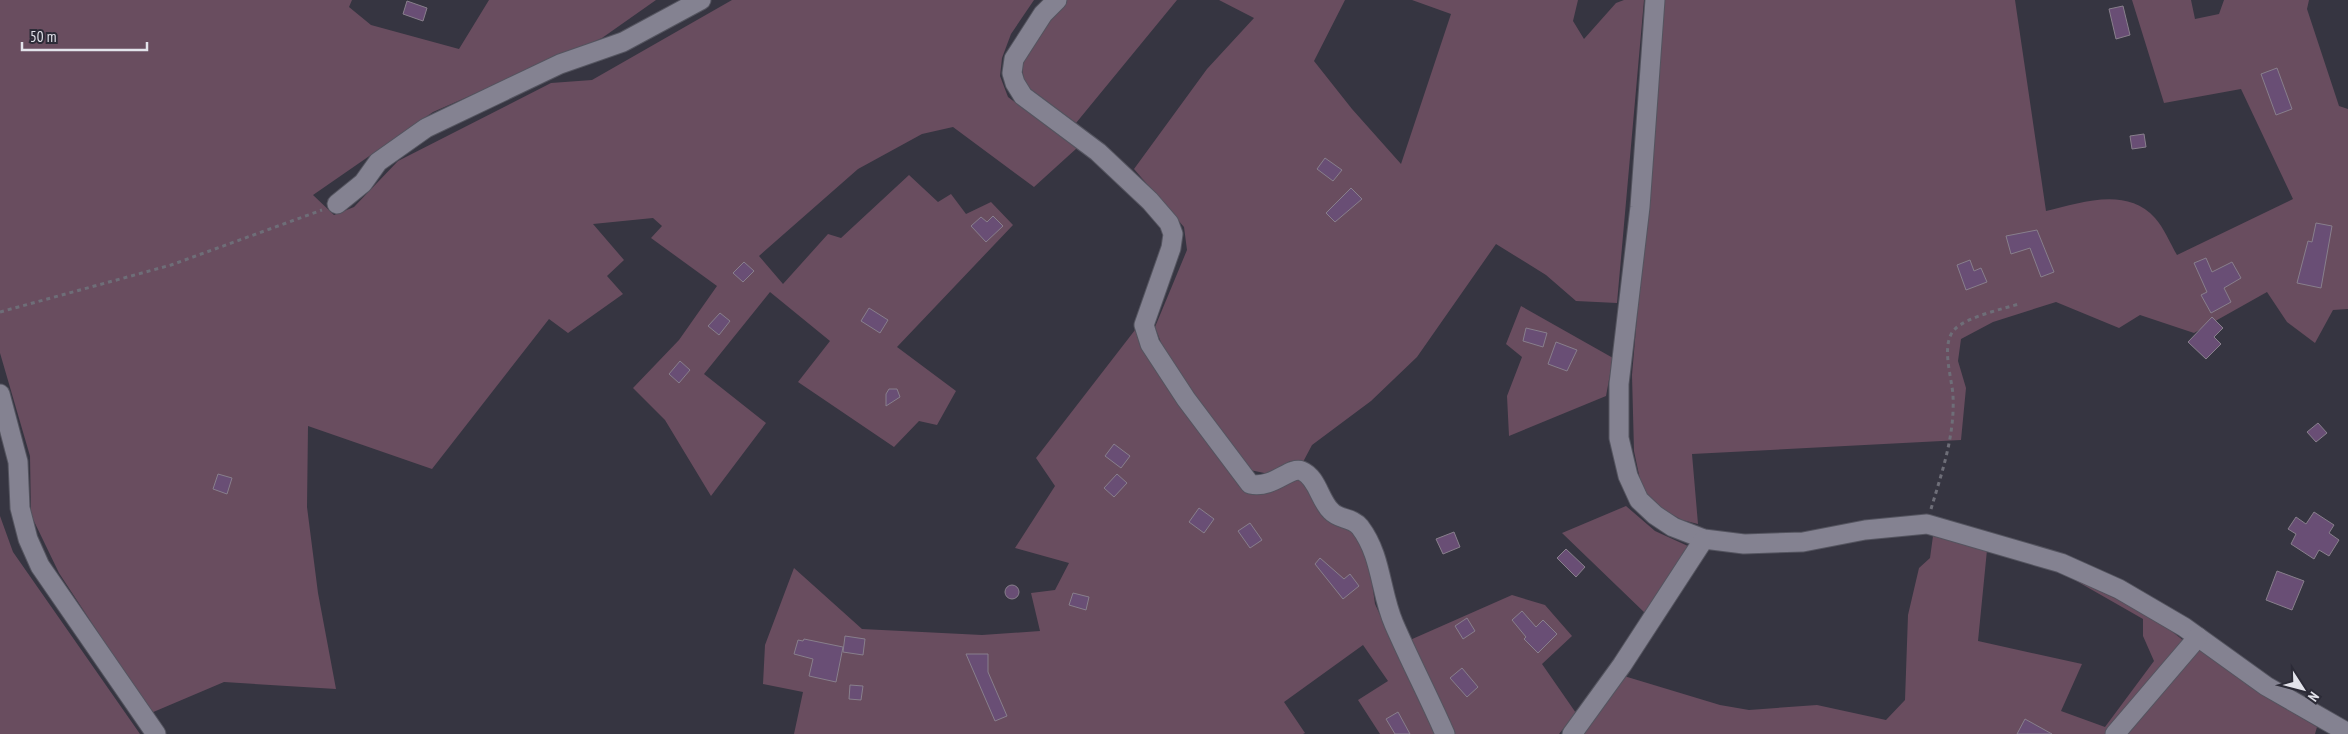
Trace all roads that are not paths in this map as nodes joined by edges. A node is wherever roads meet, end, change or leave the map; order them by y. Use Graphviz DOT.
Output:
graph roads {
  1 [pos="701,0"];
  2 [pos="1057,0"];
  3 [pos="1655,0"];
  4 [pos="337,204"];
  5 [pos="0,394"];
  6 [pos="1704,539"];
  7 [pos="2198,637"];
  8 [pos="2326,728"];
  9 [pos="2348,733"];
  10 [pos="156,734"];
  11 [pos="1445,734"];
  12 [pos="1572,734"];
  13 [pos="2115,734"];
  1 -- 4 [label="street"];
  2 -- 11 [label="street"];
  3 -- 6 [label="street"];
  5 -- 10 [label="street"];
  6 -- 7 [label="street"];
  6 -- 12 [label="street"];
  7 -- 8 [label="street"];
  7 -- 13 [label="street"];
  8 -- 9 [label="street"];
}
